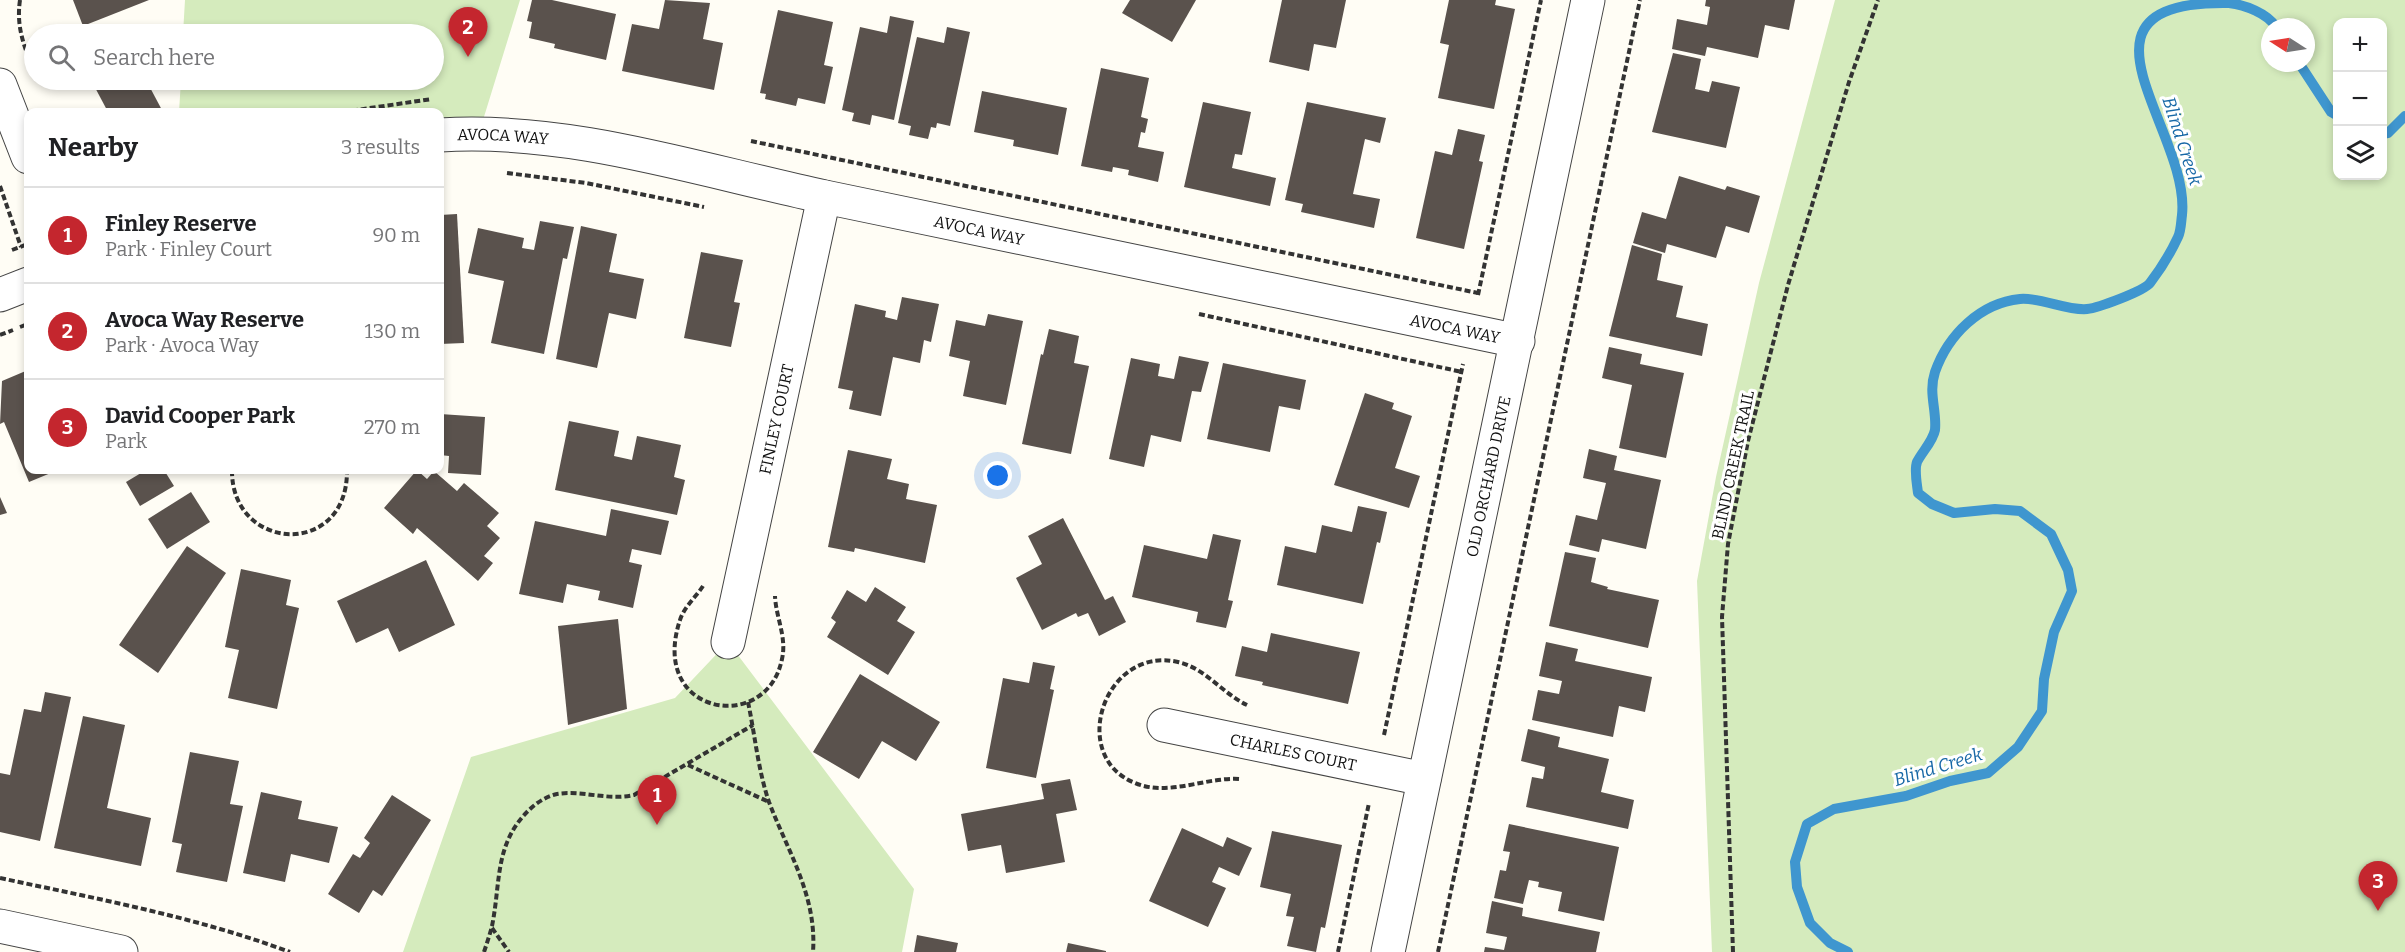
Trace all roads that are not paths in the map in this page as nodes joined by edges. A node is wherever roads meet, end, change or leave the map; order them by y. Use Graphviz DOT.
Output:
graph roads {
  1 [pos="1588,0"];
  2 [pos="0,85"];
  3 [pos="444,135"];
  4 [pos="24,147"];
  5 [pos="824,197"];
  6 [pos="24,286"];
  7 [pos="0,295"];
  8 [pos="1518,340"];
  9 [pos="728,642"];
  10 [pos="1164,726"];
  11 [pos="1424,779"];
  12 [pos="0,926"];
  13 [pos="121,952"];
  14 [pos="1388,952"];
  1 -- 8 [label="street, OLD ORCHARD DRIVE"];
  2 -- 4 [label="street"];
  3 -- 5 [label="street, AVOCA WAY"];
  5 -- 8 [label="street, AVOCA WAY"];
  5 -- 9 [label="street, FINLEY COURT"];
  6 -- 7 [label="street"];
  8 -- 11 [label="street, OLD ORCHARD DRIVE"];
  10 -- 11 [label="street, CHARLES COURT"];
  11 -- 14 [label="street, OLD ORCHARD DRIVE"];
  12 -- 13 [label="street"];
}
